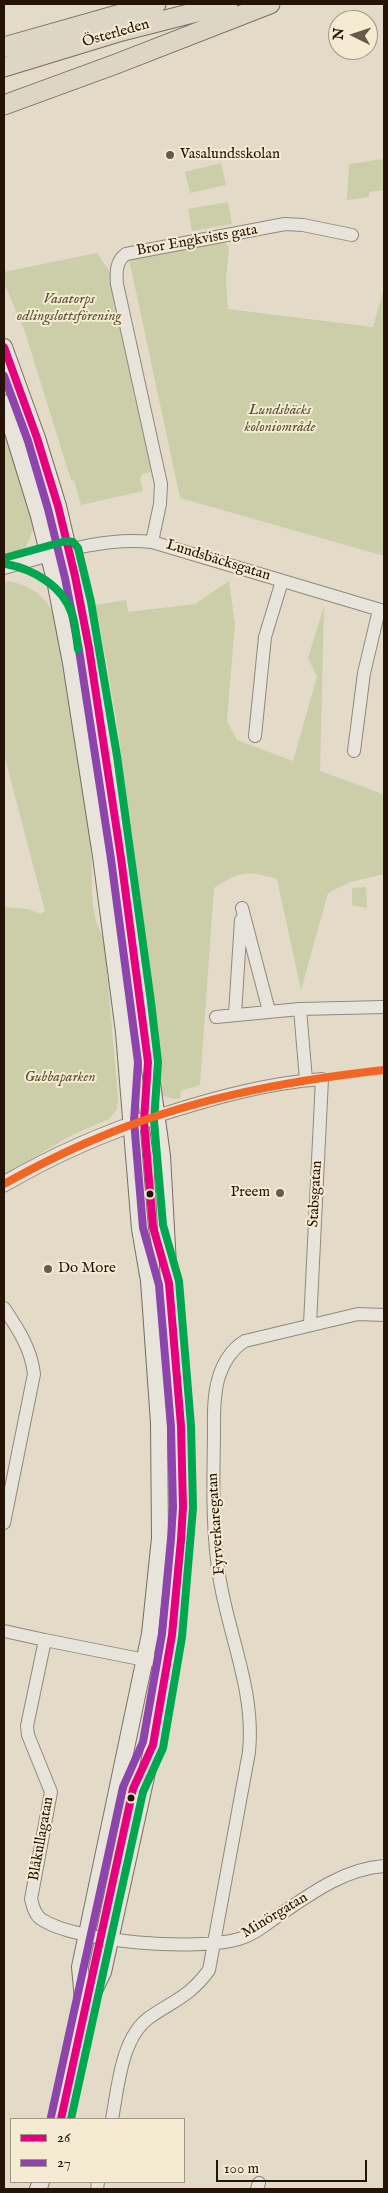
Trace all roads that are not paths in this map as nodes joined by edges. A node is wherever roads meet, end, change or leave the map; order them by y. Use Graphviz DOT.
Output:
graph roads {
  1 [pos="156,4"];
  2 [pos="228,4"];
  3 [pos="270,4"];
  4 [pos="4,47"];
  5 [pos="4,67"];
  6 [pos="4,105"];
  7 [pos="352,235"];
  8 [pos="4,347"];
  9 [pos="4,403"];
  10 [pos="152,542"];
  11 [pos="69,551"];
  12 [pos="49,556"];
  13 [pos="4,568"];
  14 [pos="282,581"];
  15 [pos="382,610"];
  16 [pos="254,736"];
  17 [pos="354,751"];
  18 [pos="384,1006"];
  19 [pos="300,1009"];
  20 [pos="269,1011"];
  21 [pos="235,1014"];
  22 [pos="216,1017"];
  23 [pos="306,1080"];
  24 [pos="157,1116"];
  25 [pos="132,1125"];
  26 [pos="4,1184"];
  27 [pos="4,1308"];
  28 [pos="384,1315"];
  29 [pos="310,1324"];
  30 [pos="4,1523"];
  31 [pos="4,1631"];
  32 [pos="46,1640"];
  33 [pos="145,1660"];
  34 [pos="168,1660"];
  35 [pos="384,1866"];
  36 [pos="99,1938"];
  37 [pos="214,1944"];
  38 [pos="84,2011"];
  39 [pos="61,2118"];
  40 [pos="112,2118"];
  1 -- 4 [label="main road, Österleden"];
  2 -- 5 [label="main road, Österleden"];
  3 -- 6 [label="main road"];
  7 -- 10 [label="street, Bror Engkvists gata"];
  8 -- 11 [label="main road"];
  9 -- 12 [label="main road"];
  10 -- 11 [label="street, Lundsbäcksgatan"];
  10 -- 14 [label="street, Lundsbäcksgatan"];
  11 -- 12 [label="street, Lundsbäcksgatan"];
  11 -- 24 [label="main road"];
  12 -- 13 [label="street, Lundsbäcksgatan"];
  12 -- 25 [label="main road"];
  14 -- 15 [label="street, Lundsbäcksgatan"];
  14 -- 16 [label="street"];
  15 -- 17 [label="street"];
  18 -- 19 [label="street"];
  19 -- 20 [label="street"];
  19 -- 23 [label="street"];
  20 -- 21 [label="street"];
  20 -- 21 [label="street"];
  21 -- 22 [label="street"];
  23 -- 24 [label="street"];
  23 -- 29 [label="street, Stabsgatan"];
  24 -- 25 [label="street"];
  24 -- 34 [label="main road"];
  25 -- 26 [label="street"];
  25 -- 33 [label="main road"];
  27 -- 30 [label="street"];
  28 -- 29 [label="street, Fyrverkaregatan"];
  29 -- 37 [label="street, Fyrverkaregatan"];
  31 -- 32 [label="street"];
  32 -- 33 [label="street"];
  32 -- 36 [label="street, Blåkullagatan"];
  33 -- 34 [label="street"];
  33 -- 36 [label="main road"];
  34 -- 36 [label="main road"];
  35 -- 37 [label="street, Minörgatan"];
  36 -- 37 [label="street, Minörgatan"];
  36 -- 38 [label="main road"];
  36 -- 38 [label="main road"];
  37 -- 40 [label="street, Fyrverkaregatan"];
  38 -- 39 [label="main road"];
}
